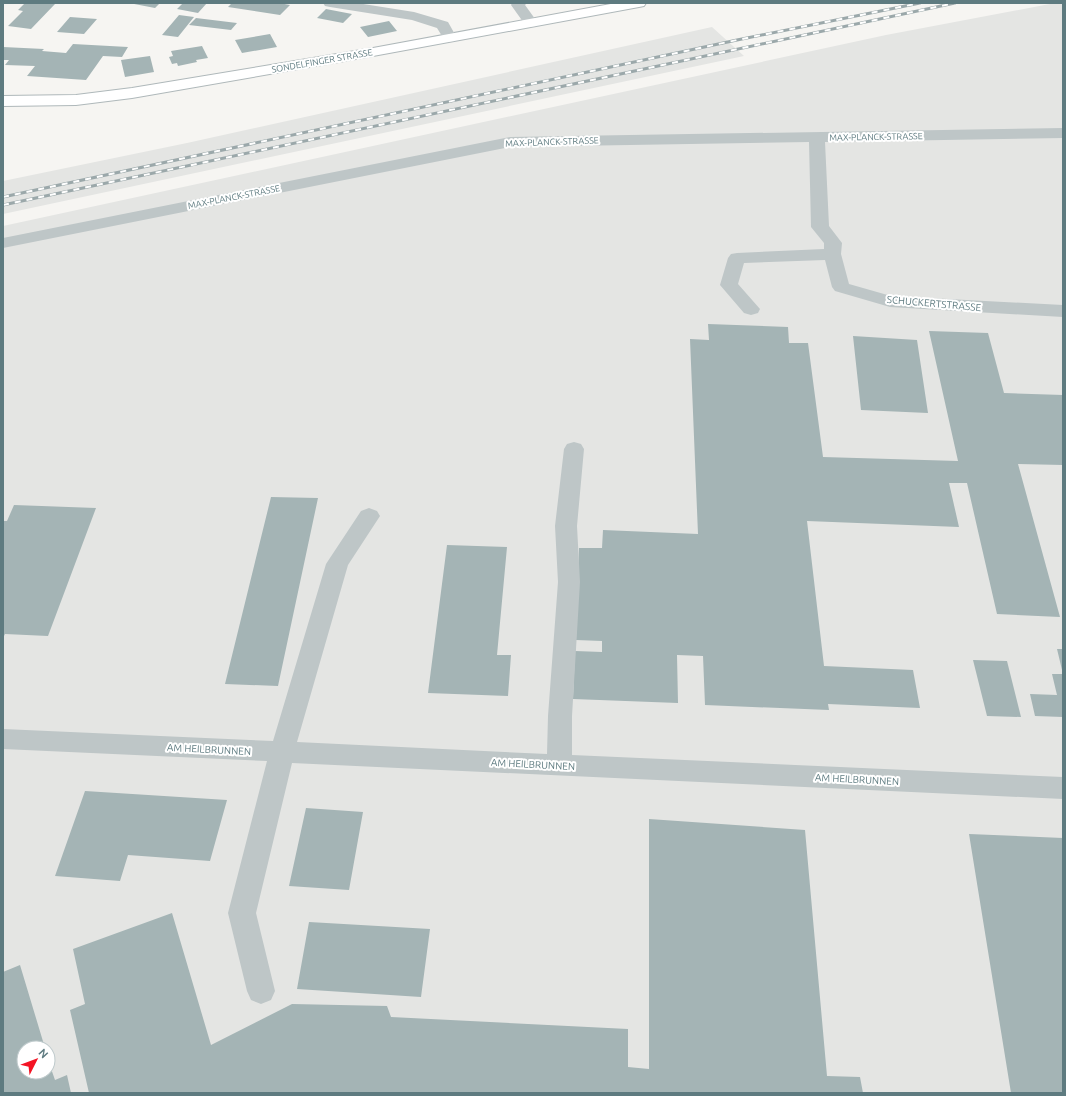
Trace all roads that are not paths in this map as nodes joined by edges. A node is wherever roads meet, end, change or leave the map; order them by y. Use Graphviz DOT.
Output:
graph roads {
  1 [pos="330,3"];
  2 [pos="520,3"];
  3 [pos="639,3"];
  4 [pos="384,7"];
  5 [pos="531,23"];
  6 [pos="450,38"];
  7 [pos="3,101"];
  8 [pos="1063,133"];
  9 [pos="817,138"];
  10 [pos="3,243"];
  11 [pos="832,254"];
  12 [pos="751,309"];
  13 [pos="1063,311"];
  14 [pos="574,449"];
  15 [pos="369,516"];
  16 [pos="3,739"];
  17 [pos="284,753"];
  18 [pos="559,765"];
  19 [pos="1063,788"];
  20 [pos="261,991"];
  1 -- 4 [label="street"];
  2 -- 5 [label="street"];
  3 -- 5 [label="main road, SONDELFINGER STRASSE"];
  4 -- 6 [label="street"];
  5 -- 6 [label="main road, SONDELFINGER STRASSE"];
  6 -- 7 [label="main road, SONDELFINGER STRASSE"];
  8 -- 9 [label="street, MAX-PLANCK-STRASSE"];
  9 -- 10 [label="street, MAX-PLANCK-STRASSE"];
  9 -- 11 [label="street, SCHUCKERTSTRASSE"];
  11 -- 12 [label="street"];
  11 -- 13 [label="street, SCHUCKERTSTRASSE"];
  14 -- 18 [label="street"];
  15 -- 17 [label="street"];
  16 -- 17 [label="street, AM HEILBRUNNEN"];
  17 -- 18 [label="street, AM HEILBRUNNEN"];
  17 -- 20 [label="street"];
  18 -- 19 [label="street, AM HEILBRUNNEN"];
}
